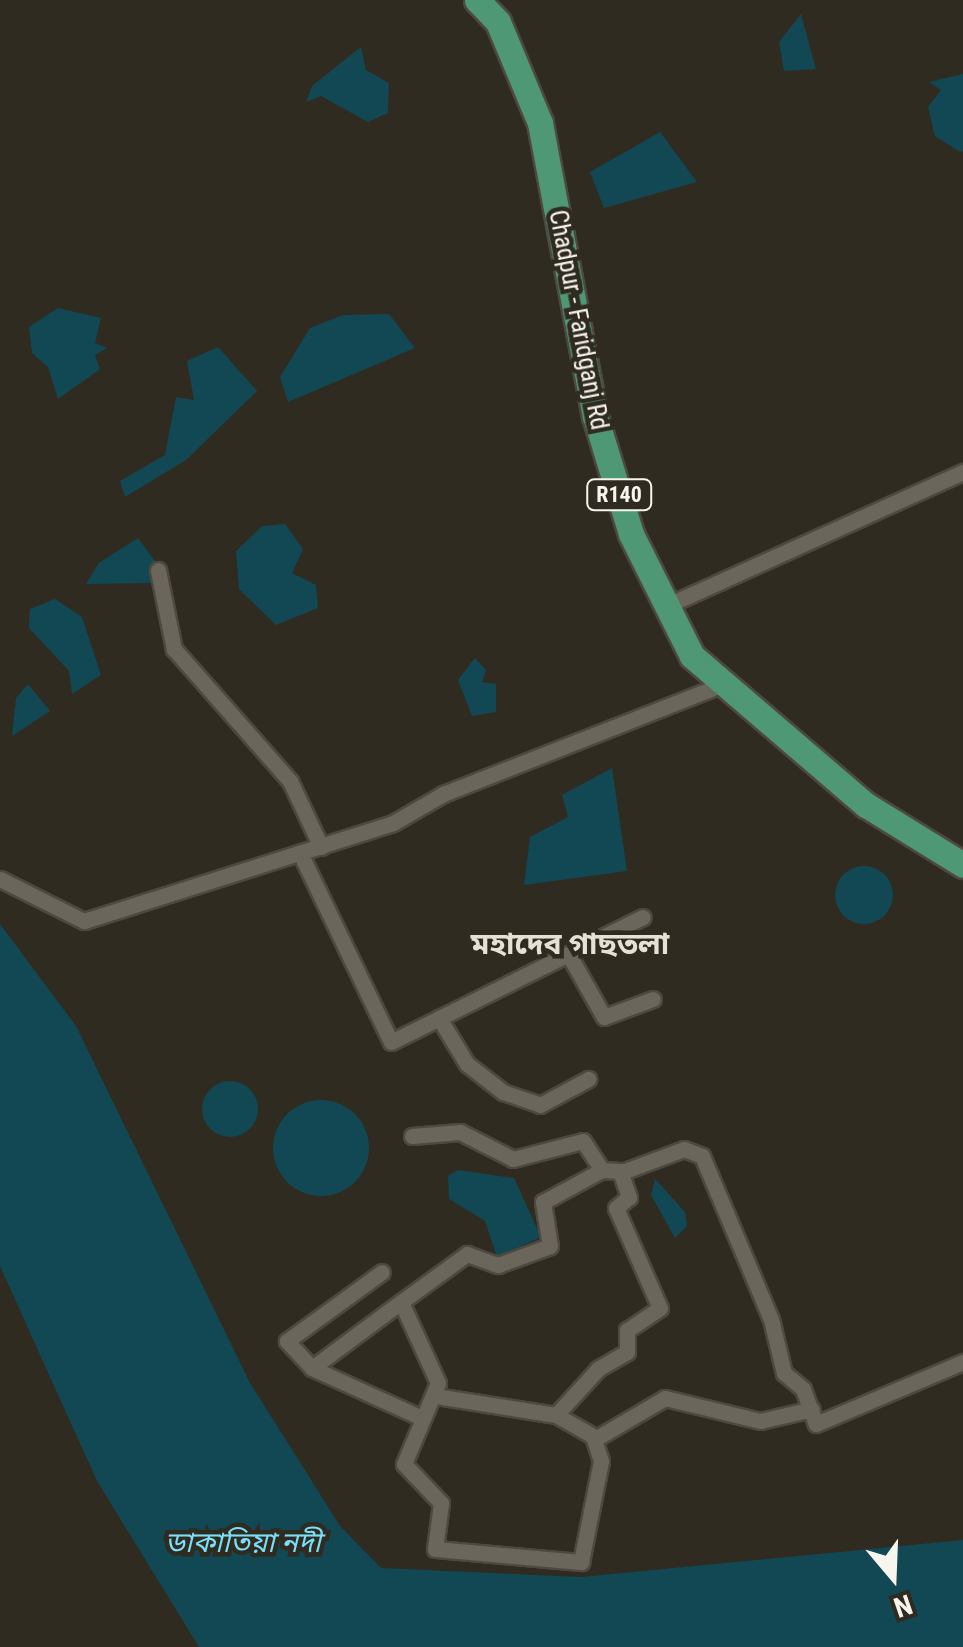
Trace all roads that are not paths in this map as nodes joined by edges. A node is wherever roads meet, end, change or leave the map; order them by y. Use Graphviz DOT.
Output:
graph roads {
  1 [pos="477,0"];
  2 [pos="963,472"];
  3 [pos="158,570"];
  4 [pos="668,605"];
  5 [pos="718,686"];
  6 [pos="321,847"];
  7 [pos="302,857"];
  8 [pos="963,865"];
  9 [pos="0,878"];
  10 [pos="643,917"];
  11 [pos="570,957"];
  12 [pos="653,999"];
  13 [pos="439,1018"];
  14 [pos="588,1079"];
  15 [pos="412,1136"];
  16 [pos="602,1170"];
  17 [pos="622,1172"];
  18 [pos="382,1272"];
  19 [pos="401,1302"];
  20 [pos="963,1362"];
  21 [pos="312,1368"];
  22 [pos="436,1396"];
  23 [pos="812,1410"];
  24 [pos="556,1415"];
  25 [pos="422,1418"];
  26 [pos="596,1439"];
  1 -- 4 [label="main road, Chadpur - Faridganj Rd / R140"];
  2 -- 4 [label="street"];
  3 -- 6 [label="street"];
  4 -- 5 [label="main road, Chadpur - Faridganj Rd / R140"];
  5 -- 6 [label="street"];
  5 -- 8 [label="main road, Chadpur - Faridganj Rd / R140"];
  6 -- 7 [label="street"];
  7 -- 9 [label="street"];
  7 -- 13 [label="street"];
  10 -- 11 [label="street"];
  11 -- 12 [label="street"];
  11 -- 13 [label="street"];
  13 -- 14 [label="street"];
  15 -- 16 [label="street"];
  16 -- 17 [label="street"];
  16 -- 19 [label="street"];
  17 -- 23 [label="street"];
  17 -- 24 [label="street"];
  18 -- 21 [label="street"];
  19 -- 21 [label="street"];
  19 -- 22 [label="street"];
  20 -- 23 [label="street"];
  21 -- 25 [label="street"];
  22 -- 24 [label="street"];
  22 -- 25 [label="street"];
  23 -- 26 [label="street"];
  24 -- 26 [label="street"];
  25 -- 26 [label="street"];
}
